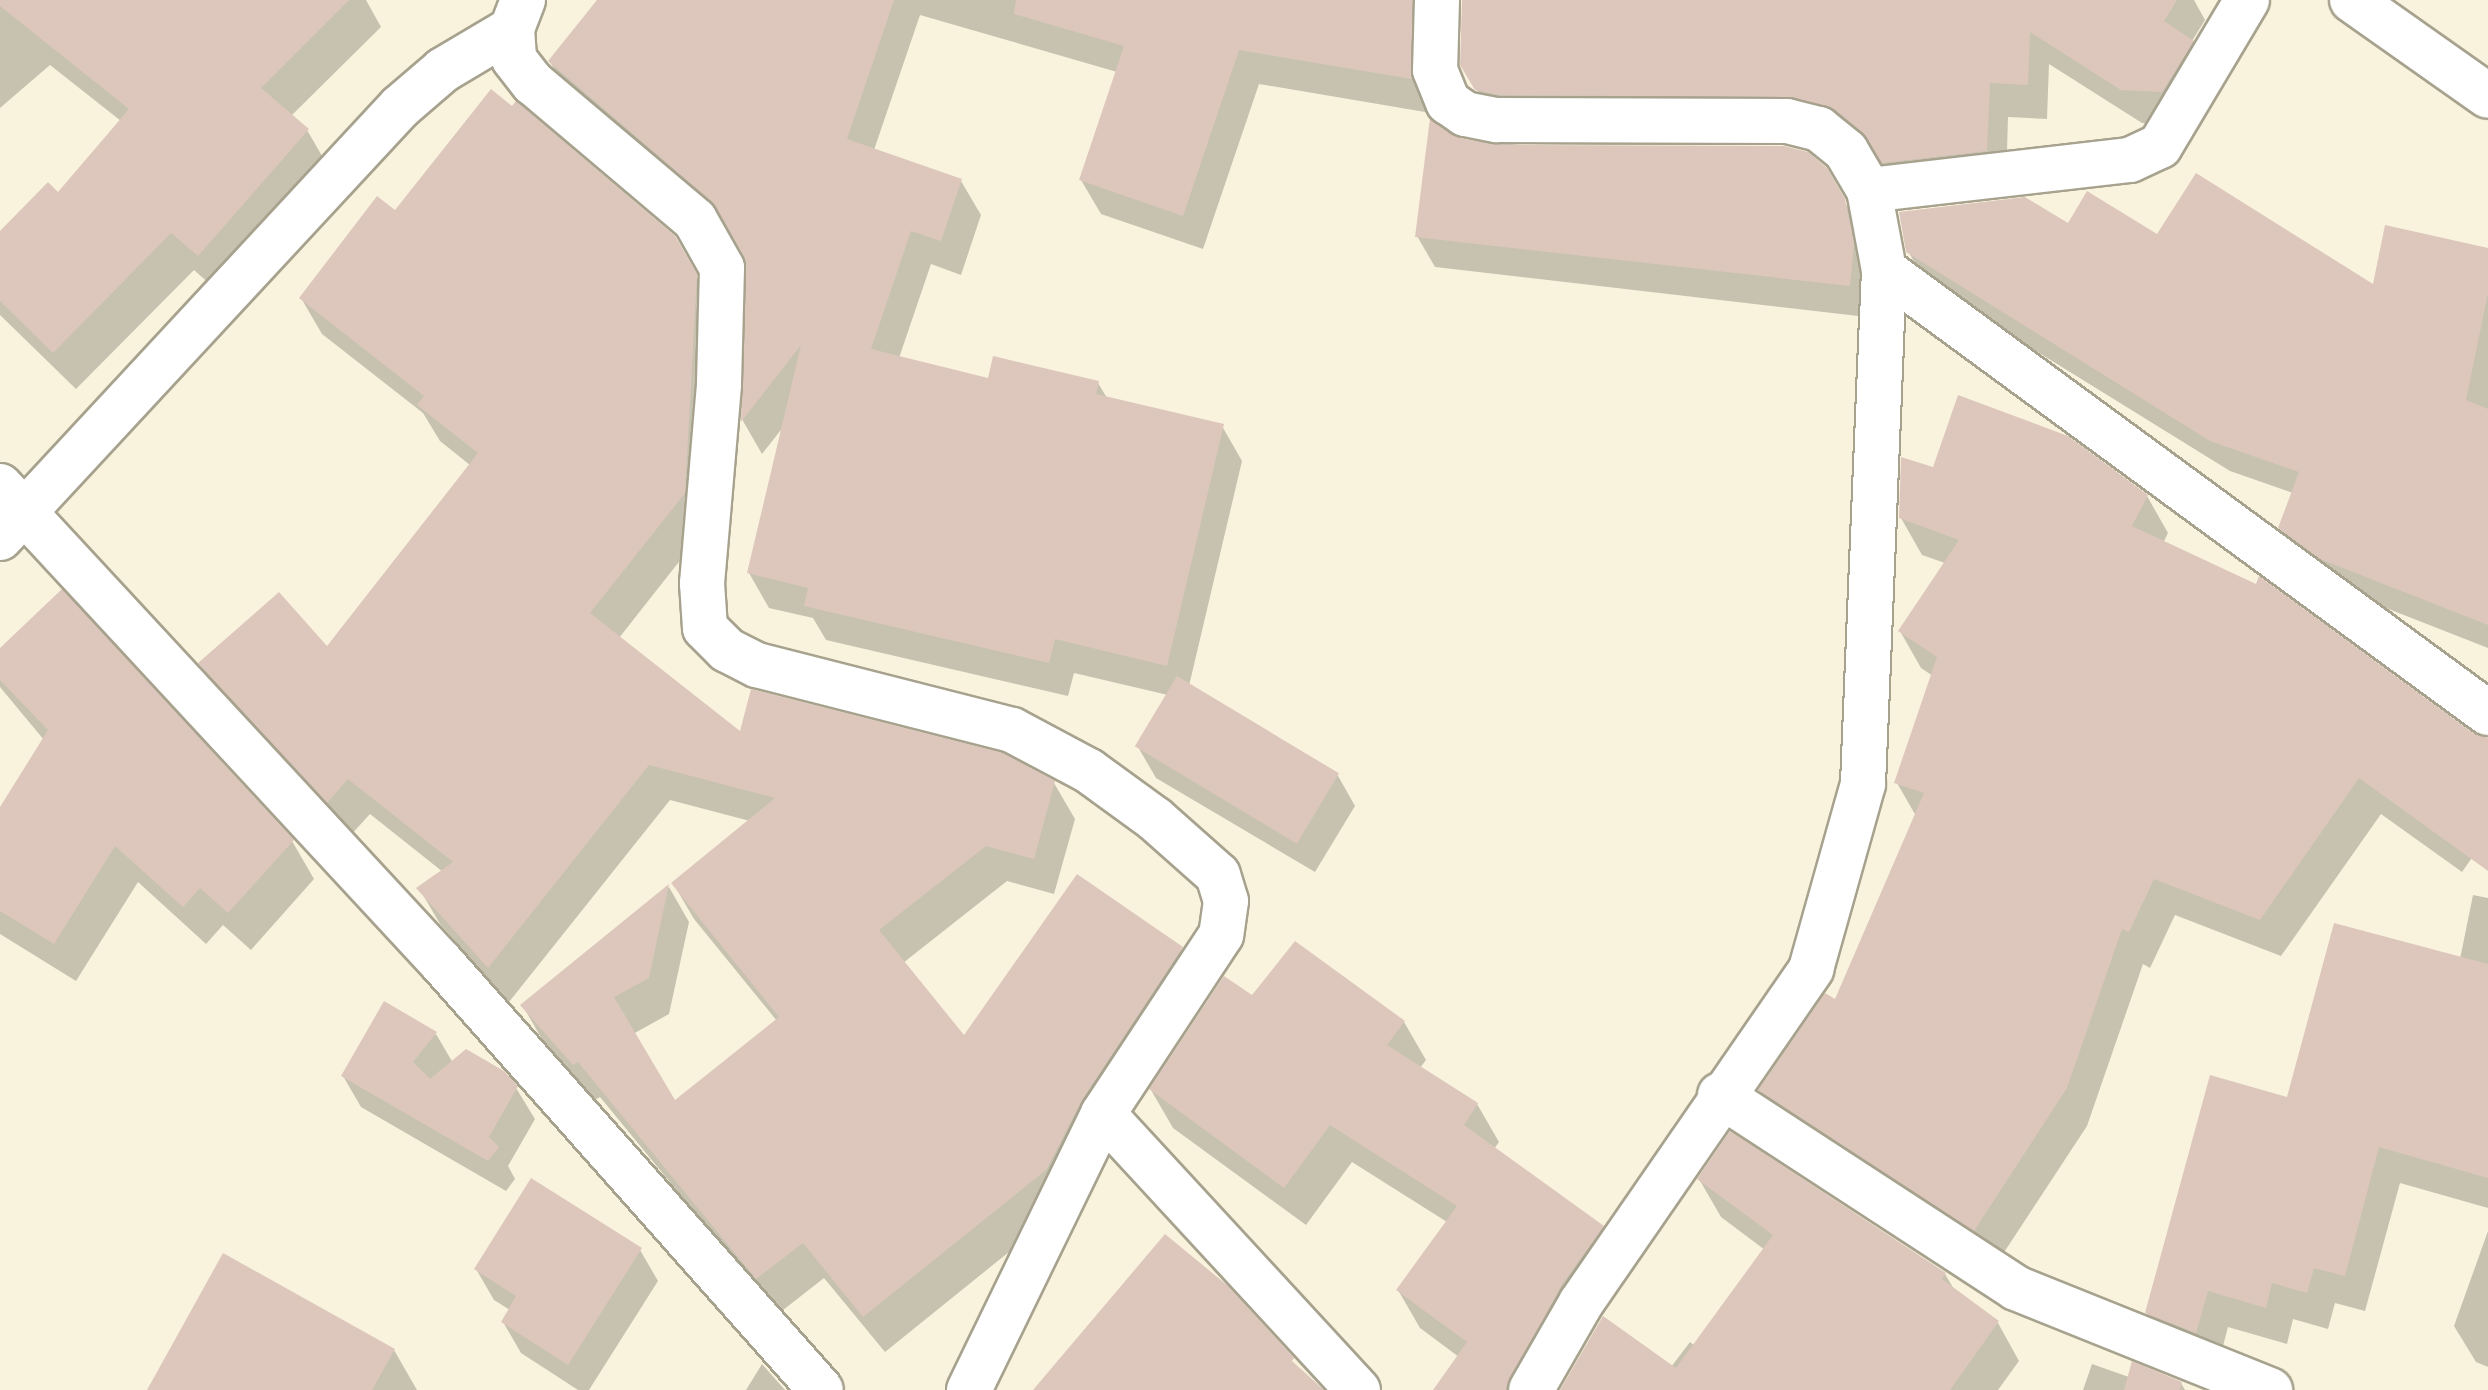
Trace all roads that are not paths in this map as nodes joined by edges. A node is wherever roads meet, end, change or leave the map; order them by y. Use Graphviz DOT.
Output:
graph roads {
  1 [pos="1437,0"];
  2 [pos="2247,0"];
  3 [pos="2352,0"];
  4 [pos="518,14"];
  5 [pos="2488,96"];
  6 [pos="1869,190"];
  7 [pos="1884,270"];
  8 [pos="8,511"];
  9 [pos="2488,713"];
  10 [pos="1720,1095"];
  11 [pos="1103,1114"];
  12 [pos="821,1390"];
  13 [pos="969,1390"];
  14 [pos="1358,1390"];
  15 [pos="1531,1390"];
  16 [pos="2270,1390"];
  1 -- 6 [label="street"];
  2 -- 6 [label="street"];
  3 -- 5 [label="street"];
  4 -- 8 [label="street"];
  4 -- 11 [label="street"];
  6 -- 7 [label="street"];
  7 -- 9 [label="street"];
  7 -- 10 [label="street"];
  8 -- 12 [label="street"];
  10 -- 15 [label="street"];
  10 -- 16 [label="street"];
  11 -- 13 [label="street"];
  11 -- 14 [label="street"];
}
